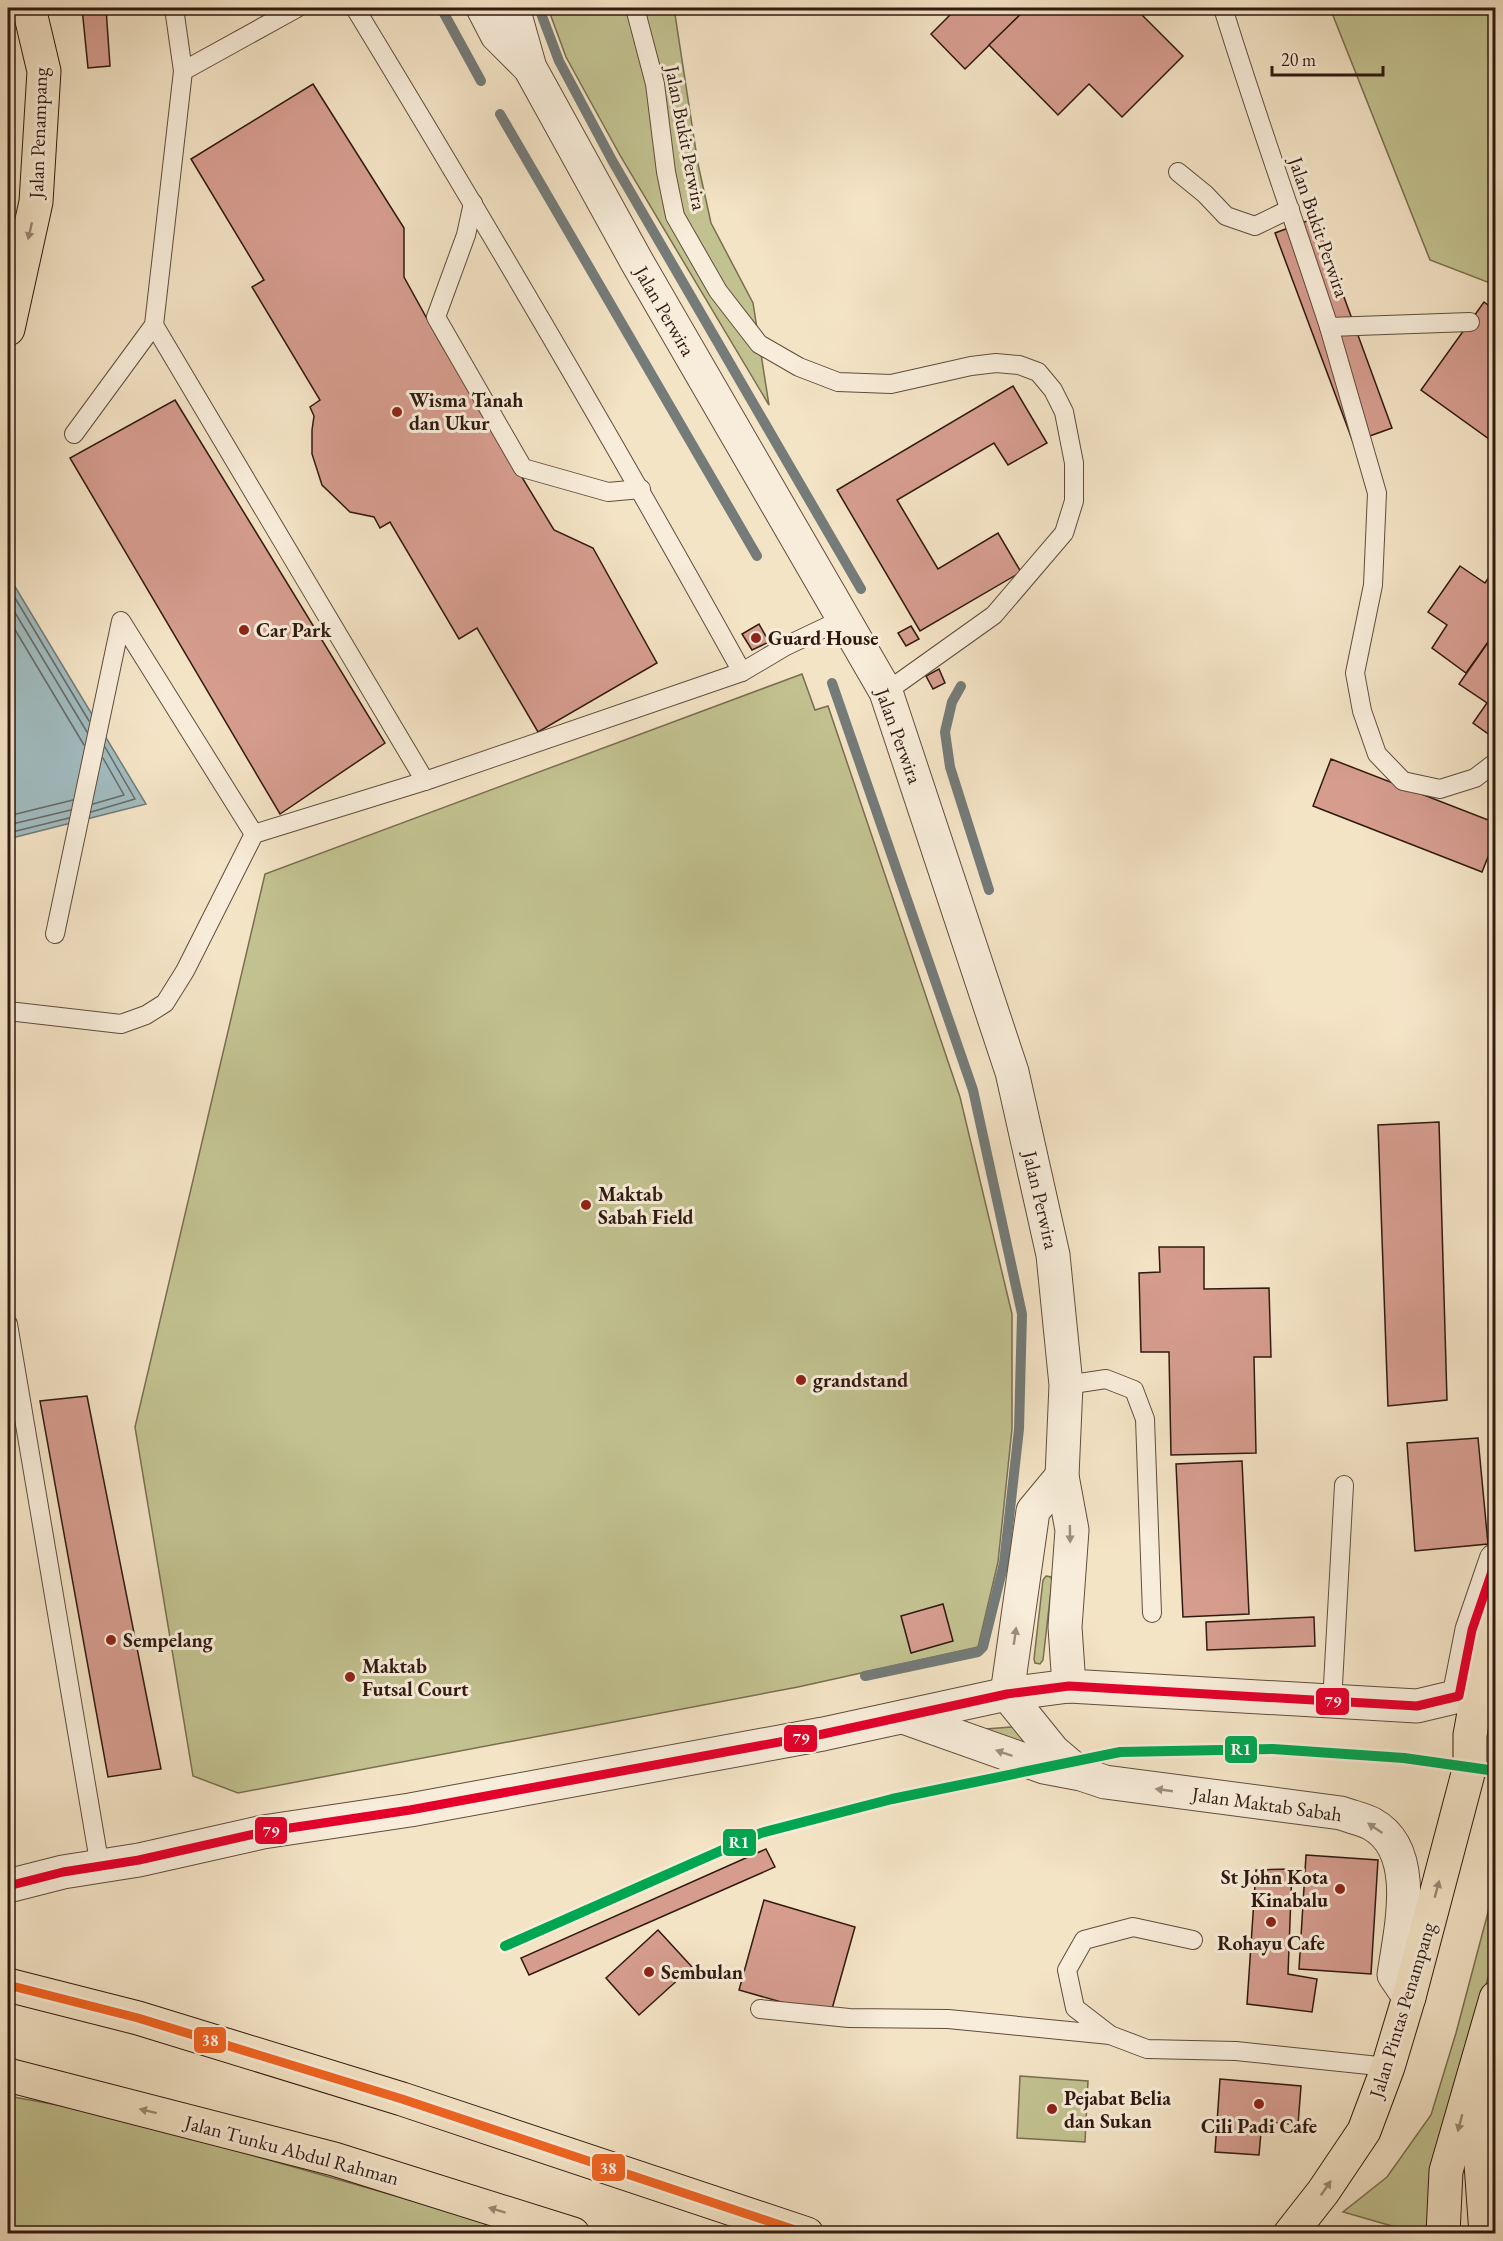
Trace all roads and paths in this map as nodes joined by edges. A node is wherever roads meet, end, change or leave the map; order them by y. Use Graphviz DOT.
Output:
graph roads {
  1 [pos="29,8"];
  2 [pos="174,8"];
  3 [pos="297,8"];
  4 [pos="355,8"];
  5 [pos="483,8"];
  6 [pos="513,8"];
  7 [pos="635,8"];
  8 [pos="1223,8"];
  9 [pos="530,68"];
  10 [pos="183,71"];
  11 [pos="1178,172"];
  12 [pos="473,203"];
  13 [pos="1290,208"];
  14 [pos="1470,322"];
  15 [pos="154,325"];
  16 [pos="1329,327"];
  17 [pos="8,329"];
  18 [pos="74,434"];
  19 [pos="640,489"];
  20 [pos="845,618"];
  21 [pos="742,672"];
  22 [pos="886,692"];
  23 [pos="1496,762"];
  24 [pos="425,782"];
  25 [pos="254,834"];
  26 [pos="55,934"];
  27 [pos="8,1011"];
  28 [pos="8,1324"];
  29 [pos="1066,1385"];
  30 [pos="1062,1476"];
  31 [pos="1344,1485"];
  32 [pos="1496,1560"];
  33 [pos="1496,1591"];
  34 [pos="1152,1613"];
  35 [pos="1069,1686"];
  36 [pos="1007,1694"];
  37 [pos="1496,1694"];
  38 [pos="1332,1703"];
  39 [pos="903,1717"];
  40 [pos="1470,1766"];
  41 [pos="1081,1774"];
  42 [pos="100,1867"];
  43 [pos="8,1881"];
  44 [pos="8,1886"];
  45 [pos="1192,1940"];
  46 [pos="8,1985"];
  47 [pos="1409,1997"];
  48 [pos="1494,2002"];
  49 [pos="760,2009"];
  50 [pos="1110,2035"];
  51 [pos="1388,2067"];
  52 [pos="8,2075"];
  53 [pos="573,2234"];
  54 [pos="807,2234"];
  55 [pos="1290,2234"];
  56 [pos="1443,2234"];
  57 [pos="1486,2234"];
  1 -- 17 [label="main road, Jalan Penampang, one-way"];
  2 -- 10 [label="lane"];
  3 -- 10 [label="lane"];
  4 -- 12 [label="lane"];
  5 -- 9 [label="street, Jalan Perwira"];
  6 -- 9 [label="street, Jalan Perwira"];
  7 -- 22 [label="lane, Jalan Bukit Perwira"];
  8 -- 13 [label="lane, Jalan Bukit Perwira"];
  9 -- 20 [label="street, Jalan Perwira"];
  10 -- 15 [label="lane"];
  11 -- 13 [label="lane"];
  12 -- 19 [label="lane"];
  12 -- 19 [label="lane"];
  13 -- 16 [label="lane, Jalan Bukit Perwira"];
  14 -- 16 [label="lane, Jalan Bukit Perwira"];
  15 -- 18 [label="lane"];
  15 -- 24 [label="lane"];
  16 -- 23 [label="lane"];
  19 -- 21 [label="lane"];
  20 -- 21 [label="lane"];
  20 -- 22 [label="street, Jalan Perwira"];
  21 -- 24 [label="lane"];
  22 -- 29 [label="street, Jalan Perwira"];
  24 -- 25 [label="lane"];
  25 -- 26 [label="lane"];
  25 -- 27 [label="lane"];
  28 -- 42 [label="lane"];
  29 -- 30 [label="street, Jalan Perwira"];
  29 -- 34 [label="lane"];
  30 -- 35 [label="street, Jalan Perwira, one-way"];
  36 -- 30 [label="street, one-way"];
  31 -- 38 [label="lane"];
  32 -- 38 [label="street"];
  33 -- 40 [label="main road, Jalan Pintas Penampang"];
  35 -- 36 [label="street"];
  35 -- 38 [label="street"];
  36 -- 39 [label="street"];
  36 -- 41 [label="street, Jalan Maktab Sabah"];
  37 -- 40 [label="main road, Jalan Pintas Penampang"];
  41 -- 39 [label="street, Jalan Maktab Sabah, one-way"];
  39 -- 42 [label="street"];
  47 -- 40 [label="main road, Jalan Pintas Penampang, one-way"];
  47 -- 41 [label="street, Jalan Maktab Sabah, one-way"];
  42 -- 44 [label="street"];
  43 -- 44 [label="lane"];
  45 -- 50 [label="lane"];
  46 -- 54 [label="main road"];
  47 -- 51 [label="main road, Jalan Pintas Penampang"];
  48 -- 56 [label="main road, one-way"];
  48 -- 57 [label="main road"];
  49 -- 50 [label="lane"];
  50 -- 51 [label="lane"];
  55 -- 51 [label="main road, Jalan Pintas Penampang, one-way"];
  53 -- 52 [label="main road, Jalan Tunku Abdul Rahman, one-way"];
}
